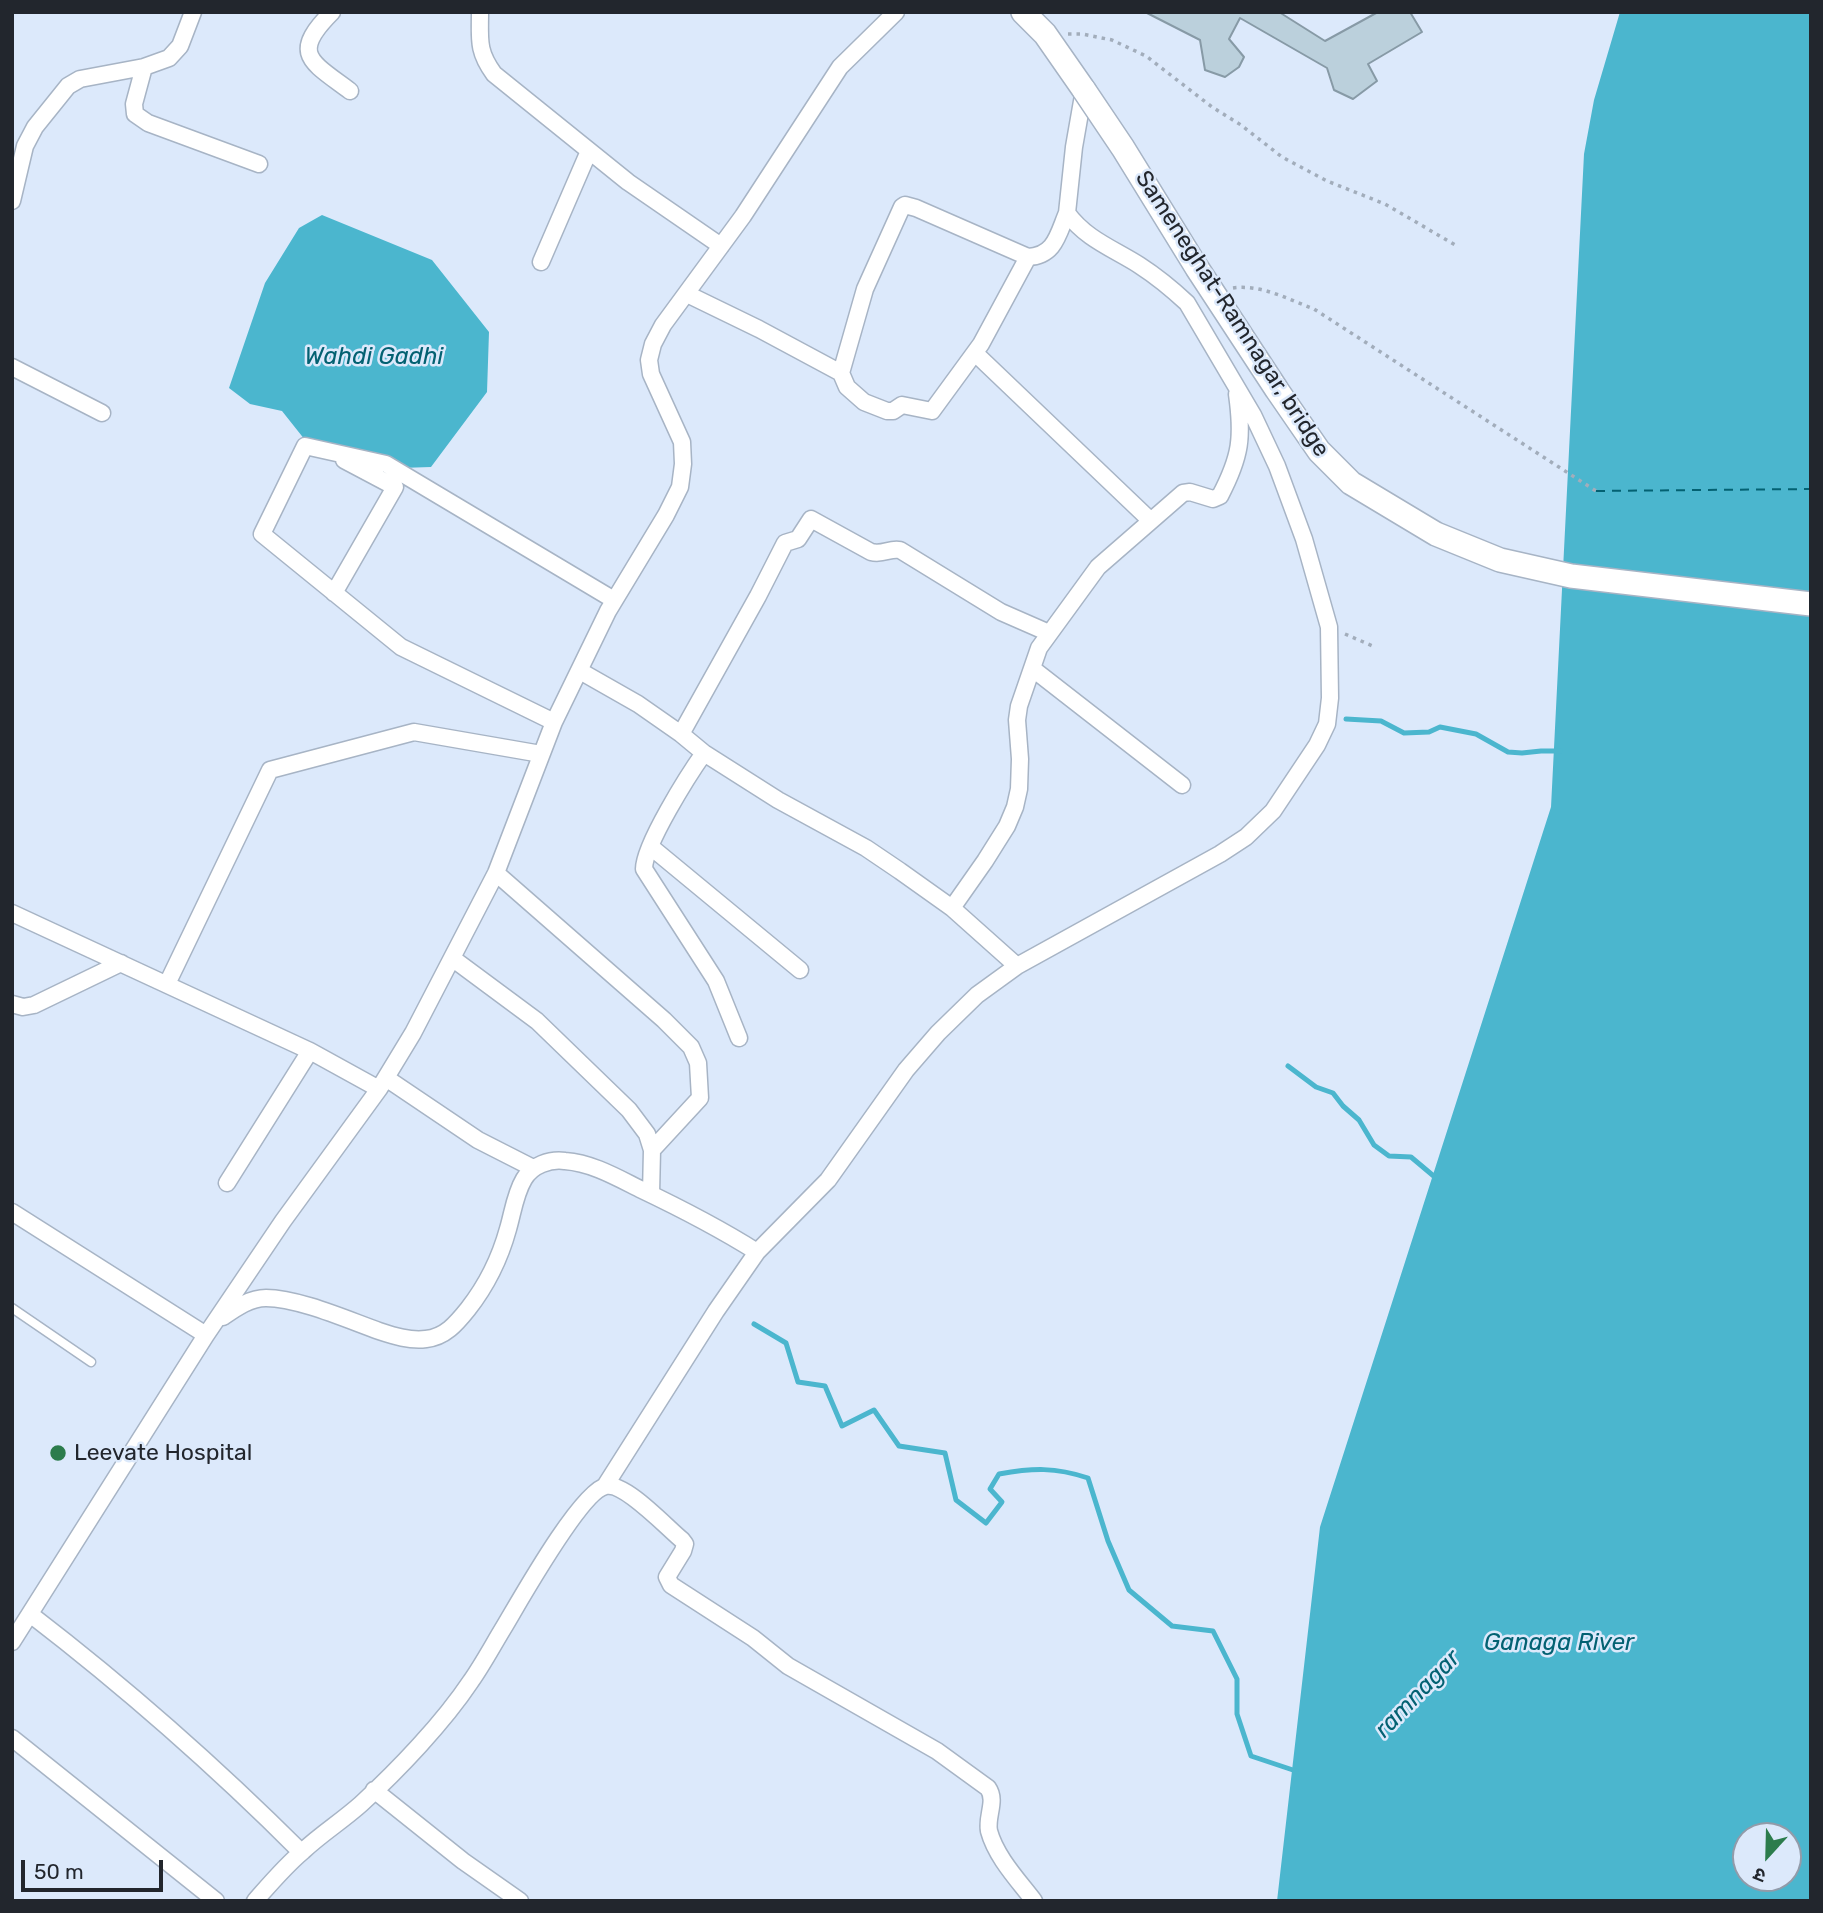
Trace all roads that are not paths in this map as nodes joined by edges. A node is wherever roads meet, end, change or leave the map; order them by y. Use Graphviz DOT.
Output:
graph roads {
  1 [pos="193,12"];
  2 [pos="332,12"];
  3 [pos="480,12"];
  4 [pos="896,12"];
  5 [pos="1023,12"];
  6 [pos="144,67"];
  7 [pos="1084,90"];
  8 [pos="349,91"];
  9 [pos="19,144"];
  10 [pos="589,151"];
  11 [pos="259,164"];
  12 [pos="12,201"];
  13 [pos="1067,213"];
  14 [pos="721,246"];
  15 [pos="1028,257"];
  16 [pos="541,262"];
  17 [pos="687,294"];
  18 [pos="975,353"];
  19 [pos="12,367"];
  20 [pos="841,373"];
  21 [pos="1236,384"];
  22 [pos="102,413"];
  23 [pos="327,451"];
  24 [pos="1151,521"];
  25 [pos="334,593"];
  26 [pos="614,600"];
  27 [pos="1811,604"];
  28 [pos="1049,633"];
  29 [pos="1033,669"];
  30 [pos="580,671"];
  31 [pos="554,722"];
  32 [pos="681,734"];
  33 [pos="704,753"];
  34 [pos="541,754"];
  35 [pos="1182,785"];
  36 [pos="651,846"];
  37 [pos="496,873"];
  38 [pos="952,908"];
  39 [pos="12,913"];
  40 [pos="452,958"];
  41 [pos="121,963"];
  42 [pos="1017,966"];
  43 [pos="800,970"];
  44 [pos="167,984"];
  45 [pos="12,1004"];
  46 [pos="739,1038"];
  47 [pos="310,1051"];
  48 [pos="382,1084"];
  49 [pos="653,1150"];
  50 [pos="533,1168"];
  51 [pos="227,1184"];
  52 [pos="651,1194"];
  53 [pos="12,1212"];
  54 [pos="757,1252"];
  55 [pos="12,1308"];
  56 [pos="211,1329"];
  57 [pos="90,1362"];
  58 [pos="605,1486"];
  59 [pos="30,1614"];
  60 [pos="12,1642"];
  61 [pos="12,1738"];
  62 [pos="374,1790"];
  63 [pos="302,1852"];
  64 [pos="216,1901"];
  65 [pos="255,1901"];
  66 [pos="520,1901"];
  67 [pos="1034,1901"];
  1 -- 6 [label="street"];
  2 -- 8 [label="street"];
  3 -- 10 [label="street"];
  4 -- 14 [label="street"];
  5 -- 7 [label="main road, Sameneghat-Ramnagar, bridge"];
  6 -- 9 [label="street"];
  6 -- 11 [label="street"];
  7 -- 13 [label="street"];
  7 -- 27 [label="main road, Sameneghat-Ramnagar, bridge, bridge"];
  9 -- 12 [label="street"];
  10 -- 14 [label="street"];
  10 -- 16 [label="street"];
  13 -- 15 [label="street"];
  13 -- 21 [label="street"];
  14 -- 17 [label="street"];
  15 -- 18 [label="street"];
  15 -- 20 [label="street"];
  17 -- 20 [label="street"];
  17 -- 26 [label="street"];
  18 -- 20 [label="street"];
  18 -- 24 [label="street"];
  19 -- 22 [label="street"];
  21 -- 24 [label="street"];
  21 -- 42 [label="street"];
  23 -- 25 [label="street"];
  23 -- 25 [label="street"];
  23 -- 26 [label="street"];
  24 -- 28 [label="street"];
  25 -- 31 [label="street"];
  26 -- 30 [label="street"];
  28 -- 29 [label="street"];
  28 -- 32 [label="street"];
  29 -- 35 [label="street"];
  29 -- 38 [label="street"];
  30 -- 31 [label="street"];
  30 -- 32 [label="street"];
  31 -- 34 [label="street"];
  32 -- 33 [label="street"];
  33 -- 36 [label="street"];
  33 -- 38 [label="street"];
  34 -- 37 [label="street"];
  34 -- 44 [label="street"];
  36 -- 43 [label="street"];
  36 -- 46 [label="street"];
  37 -- 40 [label="street"];
  37 -- 49 [label="street"];
  38 -- 42 [label="street"];
  39 -- 41 [label="street"];
  40 -- 48 [label="street"];
  40 -- 49 [label="street"];
  41 -- 44 [label="street"];
  41 -- 45 [label="street"];
  42 -- 54 [label="street"];
  44 -- 47 [label="street"];
  47 -- 48 [label="street"];
  47 -- 51 [label="street"];
  48 -- 50 [label="street"];
  48 -- 56 [label="street"];
  49 -- 52 [label="street"];
  50 -- 52 [label="street"];
  50 -- 56 [label="street"];
  52 -- 54 [label="street"];
  53 -- 56 [label="street"];
  54 -- 58 [label="street"];
  55 -- 57 [label="lane"];
  56 -- 59 [label="street"];
  58 -- 62 [label="street"];
  58 -- 67 [label="street"];
  59 -- 60 [label="street"];
  59 -- 63 [label="street"];
  61 -- 64 [label="street"];
  62 -- 63 [label="street"];
  62 -- 66 [label="street"];
  63 -- 65 [label="street"];
}
